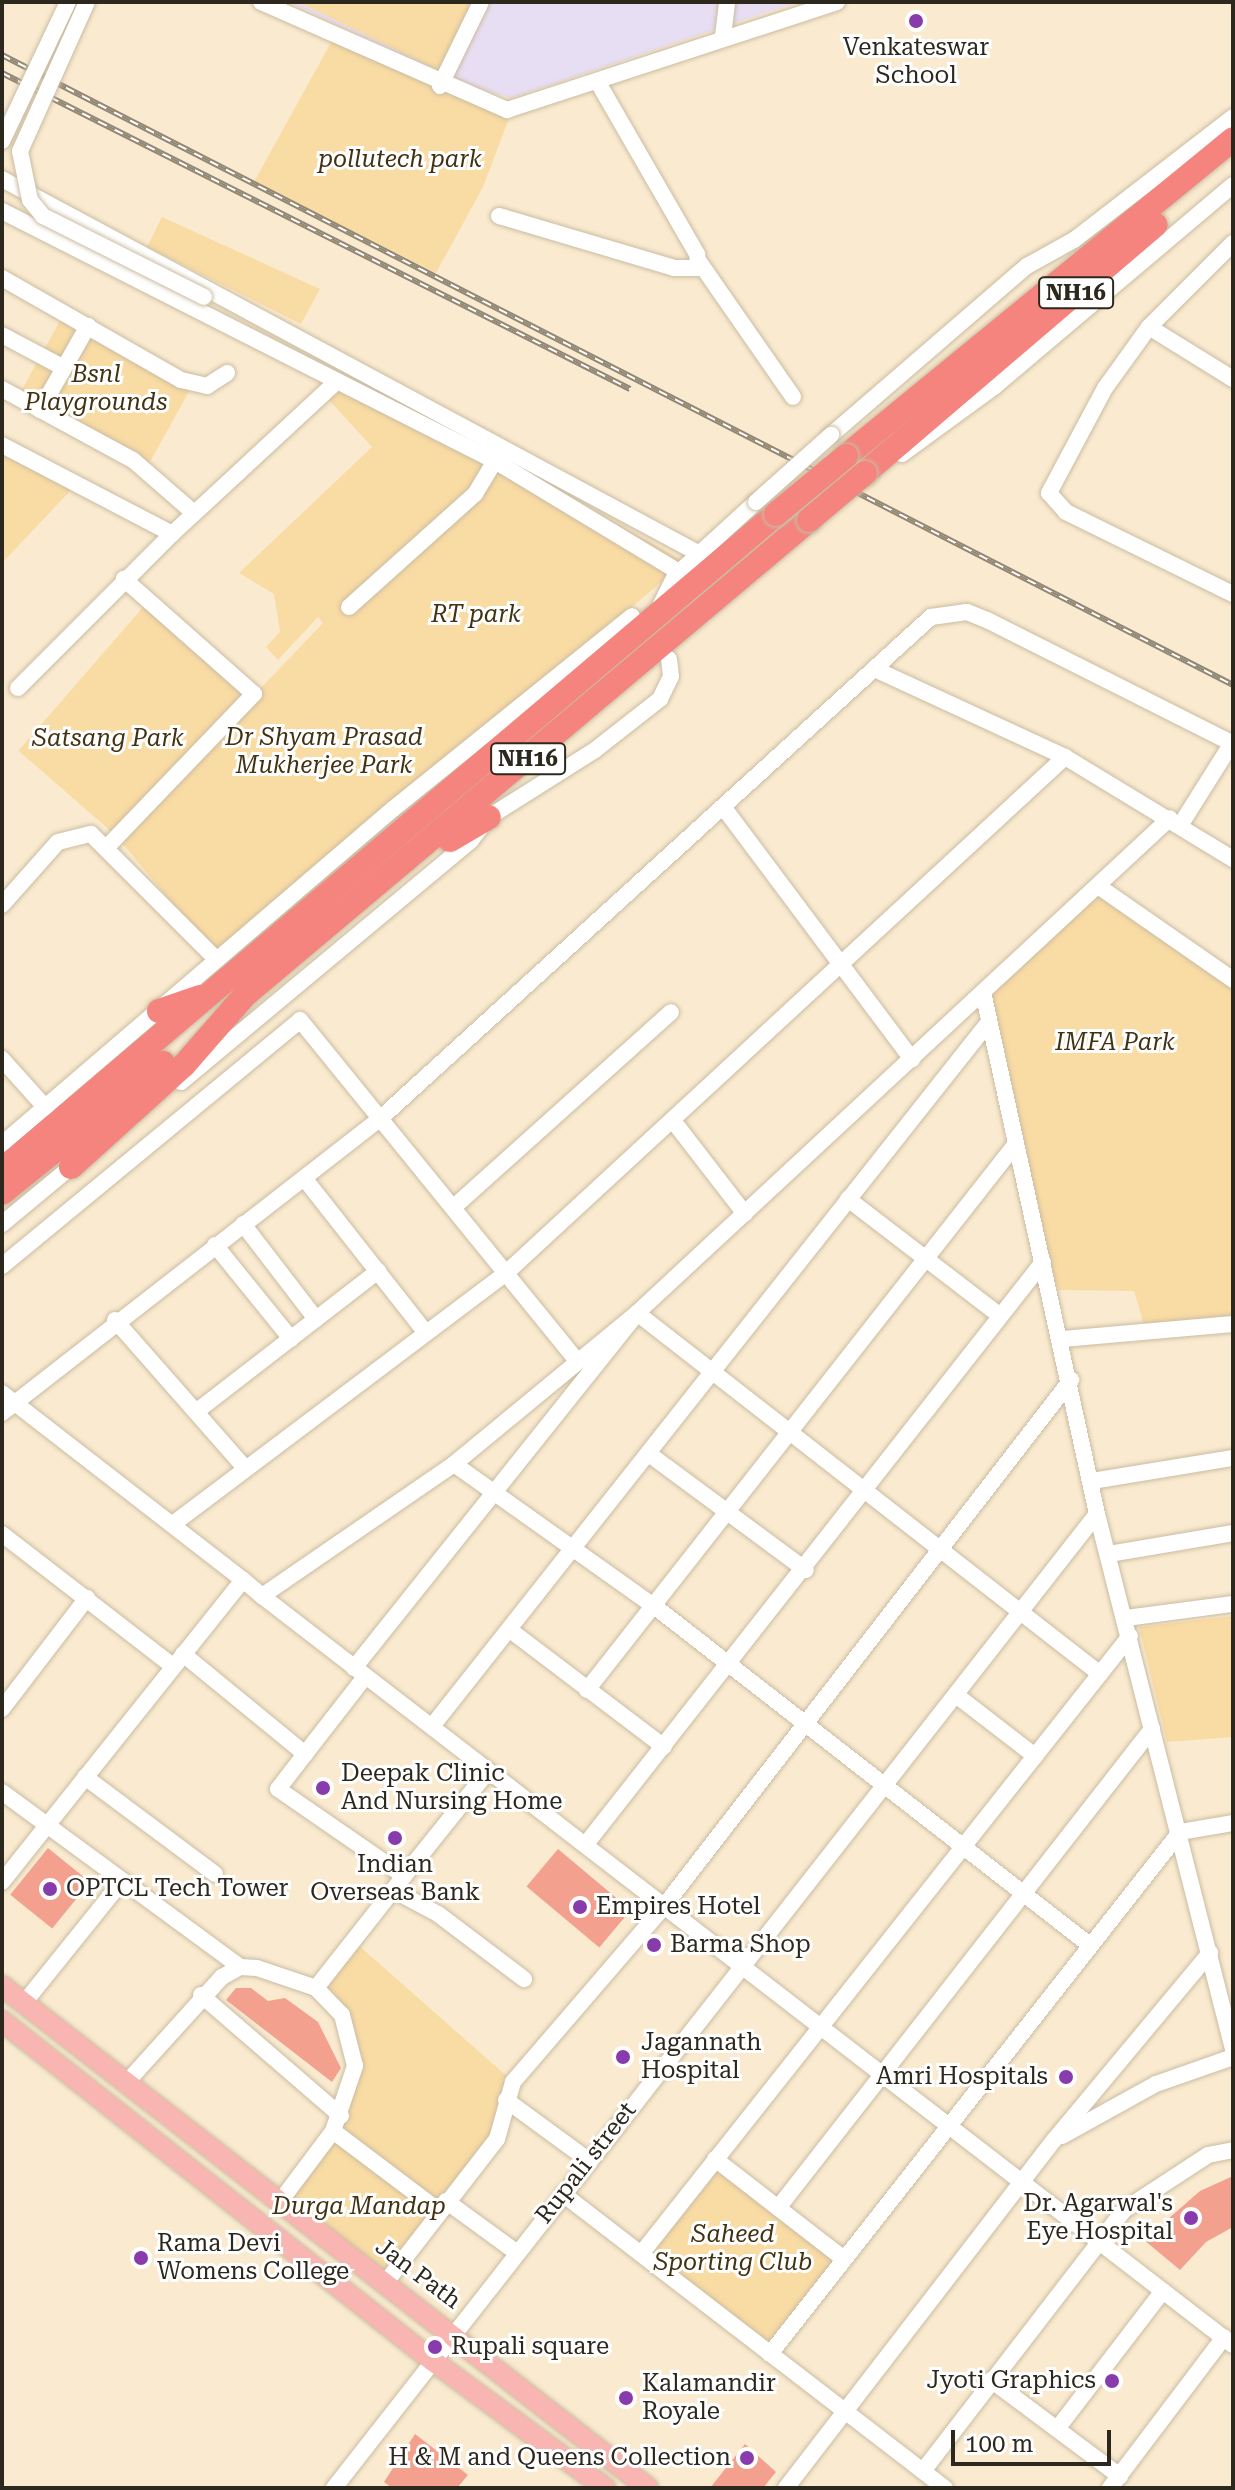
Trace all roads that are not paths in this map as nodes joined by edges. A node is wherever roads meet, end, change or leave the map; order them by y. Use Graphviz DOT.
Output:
graph roads {
  1 [pos="68,2"];
  2 [pos="87,2"];
  3 [pos="481,2"];
  4 [pos="727,2"];
  5 [pos="837,2"];
  6 [pos="267,3"];
  7 [pos="723,36"];
  8 [pos="599,84"];
  9 [pos="440,86"];
  10 [pos="1233,117"];
  11 [pos="1233,139"];
  12 [pos="2,141"];
  13 [pos="1233,158"];
  14 [pos="2,179"];
  15 [pos="1233,185"];
  16 [pos="2,211"];
  17 [pos="499,216"];
  18 [pos="1233,243"];
  19 [pos="700,263"];
  20 [pos="2,278"];
  21 [pos="88,326"];
  22 [pos="1149,327"];
  23 [pos="2,335"];
  24 [pos="296,345"];
  25 [pos="321,347"];
  26 [pos="64,368"];
  27 [pos="309,369"];
  28 [pos="227,373"];
  29 [pos="1233,379"];
  30 [pos="335,383"];
  31 [pos="2,389"];
  32 [pos="793,397"];
  33 [pos="40,410"];
  34 [pos="2,445"];
  35 [pos="495,461"];
  36 [pos="868,470"];
  37 [pos="766,508"];
  38 [pos="194,513"];
  39 [pos="172,534"];
  40 [pos="698,553"];
  41 [pos="679,572"];
  42 [pos="124,579"];
  43 [pos="1233,594"];
  44 [pos="349,607"];
  45 [pos="644,618"];
  46 [pos="669,659"];
  47 [pos="877,670"];
  48 [pos="18,688"];
  49 [pos="1232,744"];
  50 [pos="1065,757"];
  51 [pos="724,808"];
  52 [pos="489,817"];
  53 [pos="1176,821"];
  54 [pos="108,846"];
  55 [pos="1233,859"];
  56 [pos="392,875"];
  57 [pos="1098,886"];
  58 [pos="2,905"];
  59 [pos="217,960"];
  60 [pos="840,965"];
  61 [pos="1233,980"];
  62 [pos="983,992"];
  63 [pos="245,995"];
  64 [pos="282,997"];
  65 [pos="671,1012"];
  66 [pos="163,1020"];
  67 [pos="300,1020"];
  68 [pos="988,1023"];
  69 [pos="2,1059"];
  70 [pos="912,1059"];
  71 [pos="46,1108"];
  72 [pos="383,1116"];
  73 [pos="674,1122"];
  74 [pos="2,1144"];
  75 [pos="1015,1145"];
  76 [pos="71,1167"];
  77 [pos="2,1170"];
  78 [pos="304,1178"];
  79 [pos="2,1193"];
  80 [pos="848,1199"];
  81 [pos="455,1206"];
  82 [pos="745,1214"];
  83 [pos="2,1224"];
  84 [pos="243,1224"];
  85 [pos="215,1245"];
  86 [pos="925,1258"];
  87 [pos="1043,1262"];
  88 [pos="2,1266"];
  89 [pos="378,1271"];
  90 [pos="506,1273"];
  91 [pos="637,1313"];
  92 [pos="999,1315"];
  93 [pos="316,1319"];
  94 [pos="115,1320"];
  95 [pos="1233,1324"];
  96 [pos="426,1333"];
  97 [pos="291,1339"];
  98 [pos="1062,1339"];
  99 [pos="576,1360"];
  100 [pos="712,1370"];
  101 [pos="1071,1380"];
  102 [pos="6,1403"];
  103 [pos="197,1411"];
  104 [pos="788,1430"];
  105 [pos="649,1454"];
  106 [pos="1233,1458"];
  107 [pos="454,1464"];
  108 [pos="245,1468"];
  109 [pos="1092,1481"];
  110 [pos="865,1494"];
  111 [pos="496,1496"];
  112 [pos="726,1512"];
  113 [pos="1097,1514"];
  114 [pos="173,1524"];
  115 [pos="1233,1533"];
  116 [pos="5,1541"];
  117 [pos="575,1548"];
  118 [pos="941,1550"];
  119 [pos="1109,1554"];
  120 [pos="806,1570"];
  121 [pos="243,1580"];
  122 [pos="262,1596"];
  123 [pos="87,1598"];
  124 [pos="1233,1604"];
  125 [pos="654,1606"];
  126 [pos="1020,1610"];
  127 [pos="1126,1618"];
  128 [pos="510,1630"];
  129 [pos="1130,1636"];
  130 [pos="178,1660"];
  131 [pos="730,1668"];
  132 [pos="359,1672"];
  133 [pos="1100,1674"];
  134 [pos="587,1690"];
  135 [pos="956,1695"];
  136 [pos="2,1709"];
  137 [pos="433,1725"];
  138 [pos="805,1726"];
  139 [pos="1152,1729"];
  140 [pos="664,1747"];
  141 [pos="305,1754"];
  142 [pos="1035,1756"];
  143 [pos="488,1771"];
  144 [pos="85,1777"];
  145 [pos="881,1786"];
  146 [pos="2,1792"];
  147 [pos="1233,1823"];
  148 [pos="47,1825"];
  149 [pos="1180,1832"];
  150 [pos="586,1844"];
  151 [pos="962,1847"];
  152 [pos="215,1874"];
  153 [pos="404,1876"];
  154 [pos="122,1881"];
  155 [pos="2,1882"];
  156 [pos="393,1890"];
  157 [pos="1022,1896"];
  158 [pos="665,1905"];
  159 [pos="1087,1943"];
  160 [pos="1210,1953"];
  161 [pos="739,1965"];
  162 [pos="240,1967"];
  163 [pos="524,1979"];
  164 [pos="2,1986"];
  165 [pos="316,1988"];
  166 [pos="201,1995"];
  167 [pos="24,2003"];
  168 [pos="2,2021"];
  169 [pos="820,2025"];
  170 [pos="1233,2049"];
  171 [pos="1233,2057"];
  172 [pos="883,2074"];
  173 [pos="127,2082"];
  174 [pos="506,2100"];
  175 [pos="341,2116"];
  176 [pos="947,2123"];
  177 [pos="333,2131"];
  178 [pos="1054,2140"];
  179 [pos="1233,2150"];
  180 [pos="715,2159"];
  181 [pos="588,2160"];
  182 [pos="1023,2182"];
  183 [pos="563,2194"];
  184 [pos="279,2203"];
  185 [pos="442,2206"];
  186 [pos="778,2208"];
  187 [pos="1097,2239"];
  188 [pos="516,2252"];
  189 [pos="641,2254"];
  190 [pos="844,2259"];
  191 [pos="386,2282"];
  192 [pos="1163,2291"];
  193 [pos="452,2333"];
  194 [pos="1228,2341"];
  195 [pos="770,2354"];
  196 [pos="433,2361"];
  197 [pos="991,2380"];
  198 [pos="846,2412"];
  199 [pos="1057,2429"];
  200 [pos="923,2471"];
  201 [pos="1115,2482"];
  202 [pos="334,2488"];
  203 [pos="605,2488"];
  204 [pos="648,2488"];
  205 [pos="786,2488"];
  206 [pos="945,2488"];
  1 -- 12 [label="street, bridge"];
  2 -- 24 [label="street, bridge"];
  3 -- 9 [label="street"];
  4 -- 7 [label="street"];
  5 -- 7 [label="street"];
  6 -- 9 [label="street"];
  7 -- 8 [label="street"];
  8 -- 9 [label="street"];
  8 -- 19 [label="street"];
  10 -- 37 [label="street, bridge"];
  11 -- 37 [label="highway, NH16, bridge"];
  13 -- 36 [label="highway, NH16"];
  14 -- 25 [label="street"];
  15 -- 36 [label="street"];
  16 -- 27 [label="street"];
  17 -- 19 [label="street"];
  18 -- 22 [label="street"];
  19 -- 32 [label="street"];
  20 -- 21 [label="street"];
  21 -- 26 [label="street"];
  21 -- 28 [label="street"];
  22 -- 29 [label="street"];
  22 -- 43 [label="street"];
  23 -- 26 [label="street"];
  24 -- 25 [label="street"];
  24 -- 27 [label="street"];
  25 -- 40 [label="street"];
  26 -- 33 [label="street"];
  27 -- 30 [label="street"];
  30 -- 35 [label="street"];
  30 -- 38 [label="street"];
  31 -- 33 [label="street"];
  33 -- 38 [label="street"];
  34 -- 39 [label="street"];
  35 -- 41 [label="street"];
  35 -- 44 [label="street"];
  36 -- 56 [label="highway, NH16, bridge"];
  37 -- 40 [label="street"];
  37 -- 45 [label="highway, NH16"];
  38 -- 39 [label="street"];
  39 -- 42 [label="street"];
  40 -- 41 [label="street"];
  41 -- 45 [label="street"];
  42 -- 48 [label="street"];
  42 -- 54 [label="street"];
  45 -- 59 [label="street"];
  45 -- 66 [label="highway, NH16"];
  46 -- 52 [label="street"];
  47 -- 49 [label="street"];
  47 -- 50 [label="street"];
  47 -- 51 [label="street"];
  49 -- 53 [label="street"];
  50 -- 53 [label="street"];
  50 -- 60 [label="street"];
  51 -- 60 [label="street"];
  51 -- 72 [label="street"];
  52 -- 56 [label="highway"];
  52 -- 64 [label="street"];
  53 -- 55 [label="street"];
  53 -- 57 [label="street"];
  54 -- 58 [label="street"];
  54 -- 59 [label="street"];
  56 -- 63 [label="highway, NH16"];
  57 -- 61 [label="street"];
  57 -- 62 [label="street"];
  59 -- 66 [label="street"];
  60 -- 70 [label="street"];
  60 -- 73 [label="street"];
  62 -- 68 [label="street"];
  62 -- 70 [label="street"];
  63 -- 76 [label="highway"];
  63 -- 79 [label="highway, NH16"];
  64 -- 67 [label="street"];
  64 -- 76 [label="street"];
  65 -- 81 [label="street"];
  66 -- 71 [label="street"];
  66 -- 77 [label="highway, NH16"];
  67 -- 72 [label="street"];
  67 -- 88 [label="street"];
  68 -- 75 [label="street"];
  68 -- 80 [label="street"];
  69 -- 71 [label="street"];
  70 -- 82 [label="street"];
  71 -- 74 [label="street"];
  72 -- 78 [label="street"];
  72 -- 81 [label="street"];
  73 -- 82 [label="street"];
  73 -- 90 [label="street"];
  75 -- 86 [label="street"];
  75 -- 87 [label="street"];
  76 -- 83 [label="street"];
  78 -- 84 [label="street"];
  78 -- 89 [label="street"];
  80 -- 86 [label="street"];
  80 -- 100 [label="street"];
  81 -- 90 [label="street"];
  82 -- 91 [label="street"];
  84 -- 85 [label="street"];
  84 -- 93 [label="street"];
  85 -- 94 [label="street"];
  85 -- 97 [label="street"];
  86 -- 92 [label="street"];
  86 -- 104 [label="street"];
  87 -- 92 [label="street"];
  87 -- 98 [label="street"];
  89 -- 93 [label="street"];
  89 -- 96 [label="street"];
  90 -- 96 [label="street"];
  90 -- 99 [label="street"];
  91 -- 99 [label="street"];
  91 -- 100 [label="street"];
  91 -- 111 [label="street"];
  92 -- 110 [label="street"];
  93 -- 97 [label="street"];
  94 -- 102 [label="street"];
  94 -- 103 [label="street"];
  95 -- 98 [label="street"];
  96 -- 108 [label="street"];
  97 -- 103 [label="street"];
  98 -- 101 [label="street"];
  99 -- 107 [label="street"];
  100 -- 104 [label="street"];
  100 -- 105 [label="street"];
  101 -- 109 [label="street"];
  101 -- 118 [label="street"];
  102 -- 114 [label="street"];
  103 -- 108 [label="street"];
  104 -- 110 [label="street"];
  104 -- 112 [label="street"];
  105 -- 112 [label="street"];
  105 -- 117 [label="street"];
  106 -- 109 [label="street"];
  107 -- 111 [label="street"];
  107 -- 122 [label="street"];
  108 -- 114 [label="street"];
  109 -- 113 [label="street"];
  110 -- 118 [label="street"];
  110 -- 120 [label="street"];
  111 -- 117 [label="street"];
  111 -- 132 [label="street"];
  112 -- 120 [label="street"];
  112 -- 125 [label="street"];
  113 -- 119 [label="street"];
  113 -- 126 [label="street, Rupali street"];
  114 -- 121 [label="street"];
  115 -- 119 [label="street"];
  116 -- 123 [label="street"];
  117 -- 125 [label="street"];
  117 -- 128 [label="street"];
  118 -- 126 [label="street"];
  118 -- 138 [label="street"];
  119 -- 127 [label="street"];
  120 -- 131 [label="street"];
  121 -- 122 [label="street"];
  121 -- 130 [label="street"];
  122 -- 132 [label="street"];
  123 -- 130 [label="street"];
  123 -- 136 [label="street"];
  124 -- 127 [label="street"];
  125 -- 131 [label="street"];
  125 -- 134 [label="street"];
  126 -- 133 [label="street"];
  126 -- 135 [label="street, Rupali street"];
  127 -- 129 [label="street"];
  128 -- 134 [label="street"];
  128 -- 137 [label="street"];
  129 -- 133 [label="street"];
  129 -- 139 [label="street"];
  130 -- 141 [label="street"];
  130 -- 144 [label="street"];
  131 -- 138 [label="street"];
  131 -- 140 [label="street"];
  132 -- 137 [label="street"];
  132 -- 141 [label="street"];
  133 -- 142 [label="street"];
  134 -- 140 [label="street"];
  135 -- 142 [label="street"];
  135 -- 145 [label="street, Rupali street"];
  137 -- 143 [label="street"];
  138 -- 145 [label="street"];
  138 -- 158 [label="street"];
  139 -- 149 [label="street"];
  139 -- 157 [label="street"];
  140 -- 150 [label="street"];
  141 -- 153 [label="street"];
  142 -- 151 [label="street"];
  143 -- 150 [label="street"];
  143 -- 153 [label="street"];
  144 -- 148 [label="street"];
  144 -- 152 [label="street"];
  145 -- 151 [label="street"];
  145 -- 161 [label="street, Rupali street"];
  146 -- 148 [label="street"];
  147 -- 149 [label="street"];
  148 -- 154 [label="street"];
  148 -- 155 [label="street"];
  149 -- 159 [label="street"];
  149 -- 160 [label="street"];
  150 -- 158 [label="street"];
  151 -- 157 [label="street"];
  151 -- 169 [label="street"];
  153 -- 156 [label="street"];
  154 -- 162 [label="street"];
  154 -- 167 [label="street"];
  156 -- 163 [label="street"];
  156 -- 165 [label="street"];
  157 -- 159 [label="street"];
  157 -- 172 [label="street"];
  158 -- 161 [label="street"];
  158 -- 174 [label="street"];
  159 -- 176 [label="street"];
  160 -- 170 [label="street"];
  160 -- 178 [label="street"];
  161 -- 169 [label="street"];
  161 -- 181 [label="street, Rupali street"];
  162 -- 165 [label="street"];
  162 -- 166 [label="street"];
  164 -- 167 [label="main road, Jan Path"];
  165 -- 175 [label="street"];
  166 -- 173 [label="street"];
  166 -- 175 [label="street"];
  167 -- 173 [label="main road, Jan Path"];
  168 -- 196 [label="main road"];
  169 -- 172 [label="street"];
  169 -- 180 [label="street"];
  171 -- 178 [label="street"];
  172 -- 176 [label="street"];
  172 -- 186 [label="street"];
  173 -- 184 [label="main road, Jan Path"];
  174 -- 181 [label="street"];
  174 -- 185 [label="street"];
  175 -- 177 [label="street"];
  176 -- 182 [label="street"];
  176 -- 190 [label="street"];
  177 -- 184 [label="street"];
  177 -- 185 [label="street"];
  178 -- 182 [label="street"];
  179 -- 187 [label="street"];
  180 -- 186 [label="street"];
  180 -- 189 [label="street"];
  181 -- 183 [label="street, Rupali street"];
  182 -- 187 [label="street"];
  182 -- 198 [label="street"];
  183 -- 188 [label="street, Rupali street"];
  183 -- 189 [label="street"];
  184 -- 191 [label="main road, Jan Path"];
  185 -- 188 [label="street"];
  185 -- 191 [label="street"];
  186 -- 190 [label="street"];
  187 -- 192 [label="street"];
  187 -- 197 [label="street"];
  188 -- 193 [label="street, Rupali street"];
  189 -- 195 [label="street"];
  190 -- 195 [label="street"];
  191 -- 193 [label="main road, Jan Path"];
  192 -- 194 [label="street"];
  192 -- 199 [label="street"];
  193 -- 196 [label="street, Rupali street"];
  193 -- 204 [label="main road, Jan Path"];
  194 -- 201 [label="street"];
  195 -- 198 [label="street"];
  196 -- 202 [label="street, Rupali street"];
  196 -- 203 [label="main road"];
  197 -- 199 [label="street"];
  197 -- 200 [label="street"];
  198 -- 200 [label="street"];
  198 -- 205 [label="street"];
  199 -- 201 [label="street"];
  200 -- 206 [label="street"];
}
